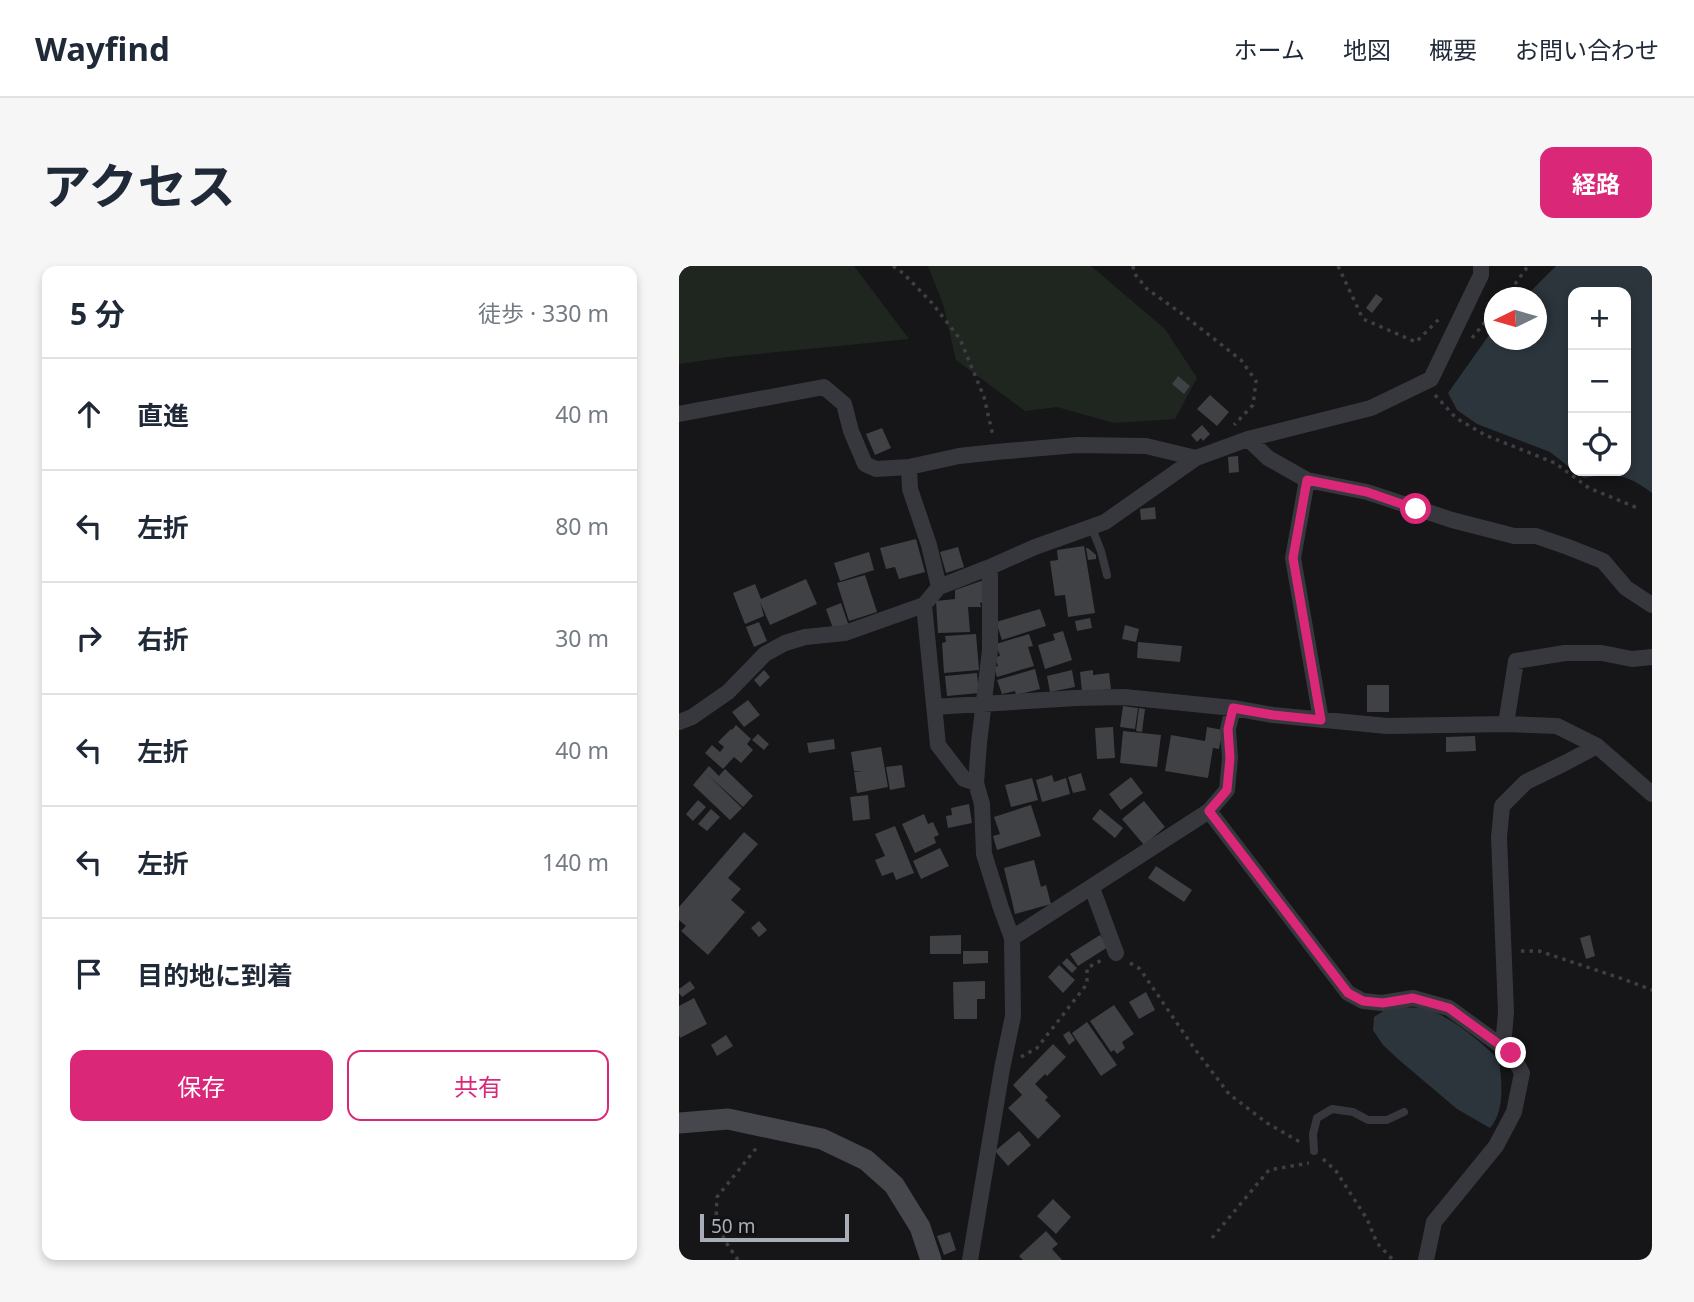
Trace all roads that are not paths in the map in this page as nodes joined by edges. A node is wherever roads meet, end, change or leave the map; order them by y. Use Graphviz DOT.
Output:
graph roads {
  1 [pos="1481,266"];
  2 [pos="679,414"];
  3 [pos="1248,439"];
  4 [pos="1196,458"];
  5 [pos="909,467"];
  6 [pos="1307,480"];
  7 [pos="1091,526"];
  8 [pos="990,567"];
  9 [pos="1107,575"];
  10 [pos="940,587"];
  11 [pos="924,605"];
  12 [pos="1652,605"];
  13 [pos="1652,657"];
  14 [pos="985,704"];
  15 [pos="934,707"];
  16 [pos="1233,708"];
  17 [pos="1321,720"];
  18 [pos="679,722"];
  19 [pos="1506,724"];
  20 [pos="1597,746"];
  21 [pos="976,783"];
  22 [pos="1652,794"];
  23 [pos="1209,811"];
  24 [pos="1092,888"];
  25 [pos="1012,938"];
  26 [pos="1116,953"];
  27 [pos="1503,1046"];
  28 [pos="1403,1112"];
  29 [pos="679,1124"];
  30 [pos="1314,1151"];
  31 [pos="931,1260"];
  32 [pos="970,1260"];
  33 [pos="1426,1260"];
  1 -- 3 [label="street"];
  2 -- 5 [label="street"];
  3 -- 4 [label="street"];
  3 -- 6 [label="street"];
  4 -- 5 [label="street"];
  4 -- 7 [label="street"];
  5 -- 10 [label="street"];
  6 -- 12 [label="street"];
  6 -- 17 [label="street"];
  7 -- 8 [label="street"];
  7 -- 9 [label="lane"];
  8 -- 10 [label="street"];
  8 -- 14 [label="street"];
  10 -- 11 [label="street"];
  11 -- 15 [label="street"];
  11 -- 18 [label="street"];
  13 -- 19 [label="street"];
  14 -- 15 [label="street"];
  14 -- 16 [label="street"];
  14 -- 21 [label="street"];
  15 -- 21 [label="street"];
  16 -- 17 [label="street"];
  16 -- 23 [label="street"];
  17 -- 19 [label="street"];
  19 -- 20 [label="street"];
  20 -- 22 [label="street"];
  20 -- 27 [label="street"];
  21 -- 25 [label="street"];
  23 -- 24 [label="street"];
  23 -- 27 [label="street"];
  24 -- 25 [label="street"];
  24 -- 26 [label="street"];
  25 -- 32 [label="street"];
  27 -- 33 [label="street"];
  28 -- 30 [label="lane"];
  29 -- 31 [label="street"];
}
